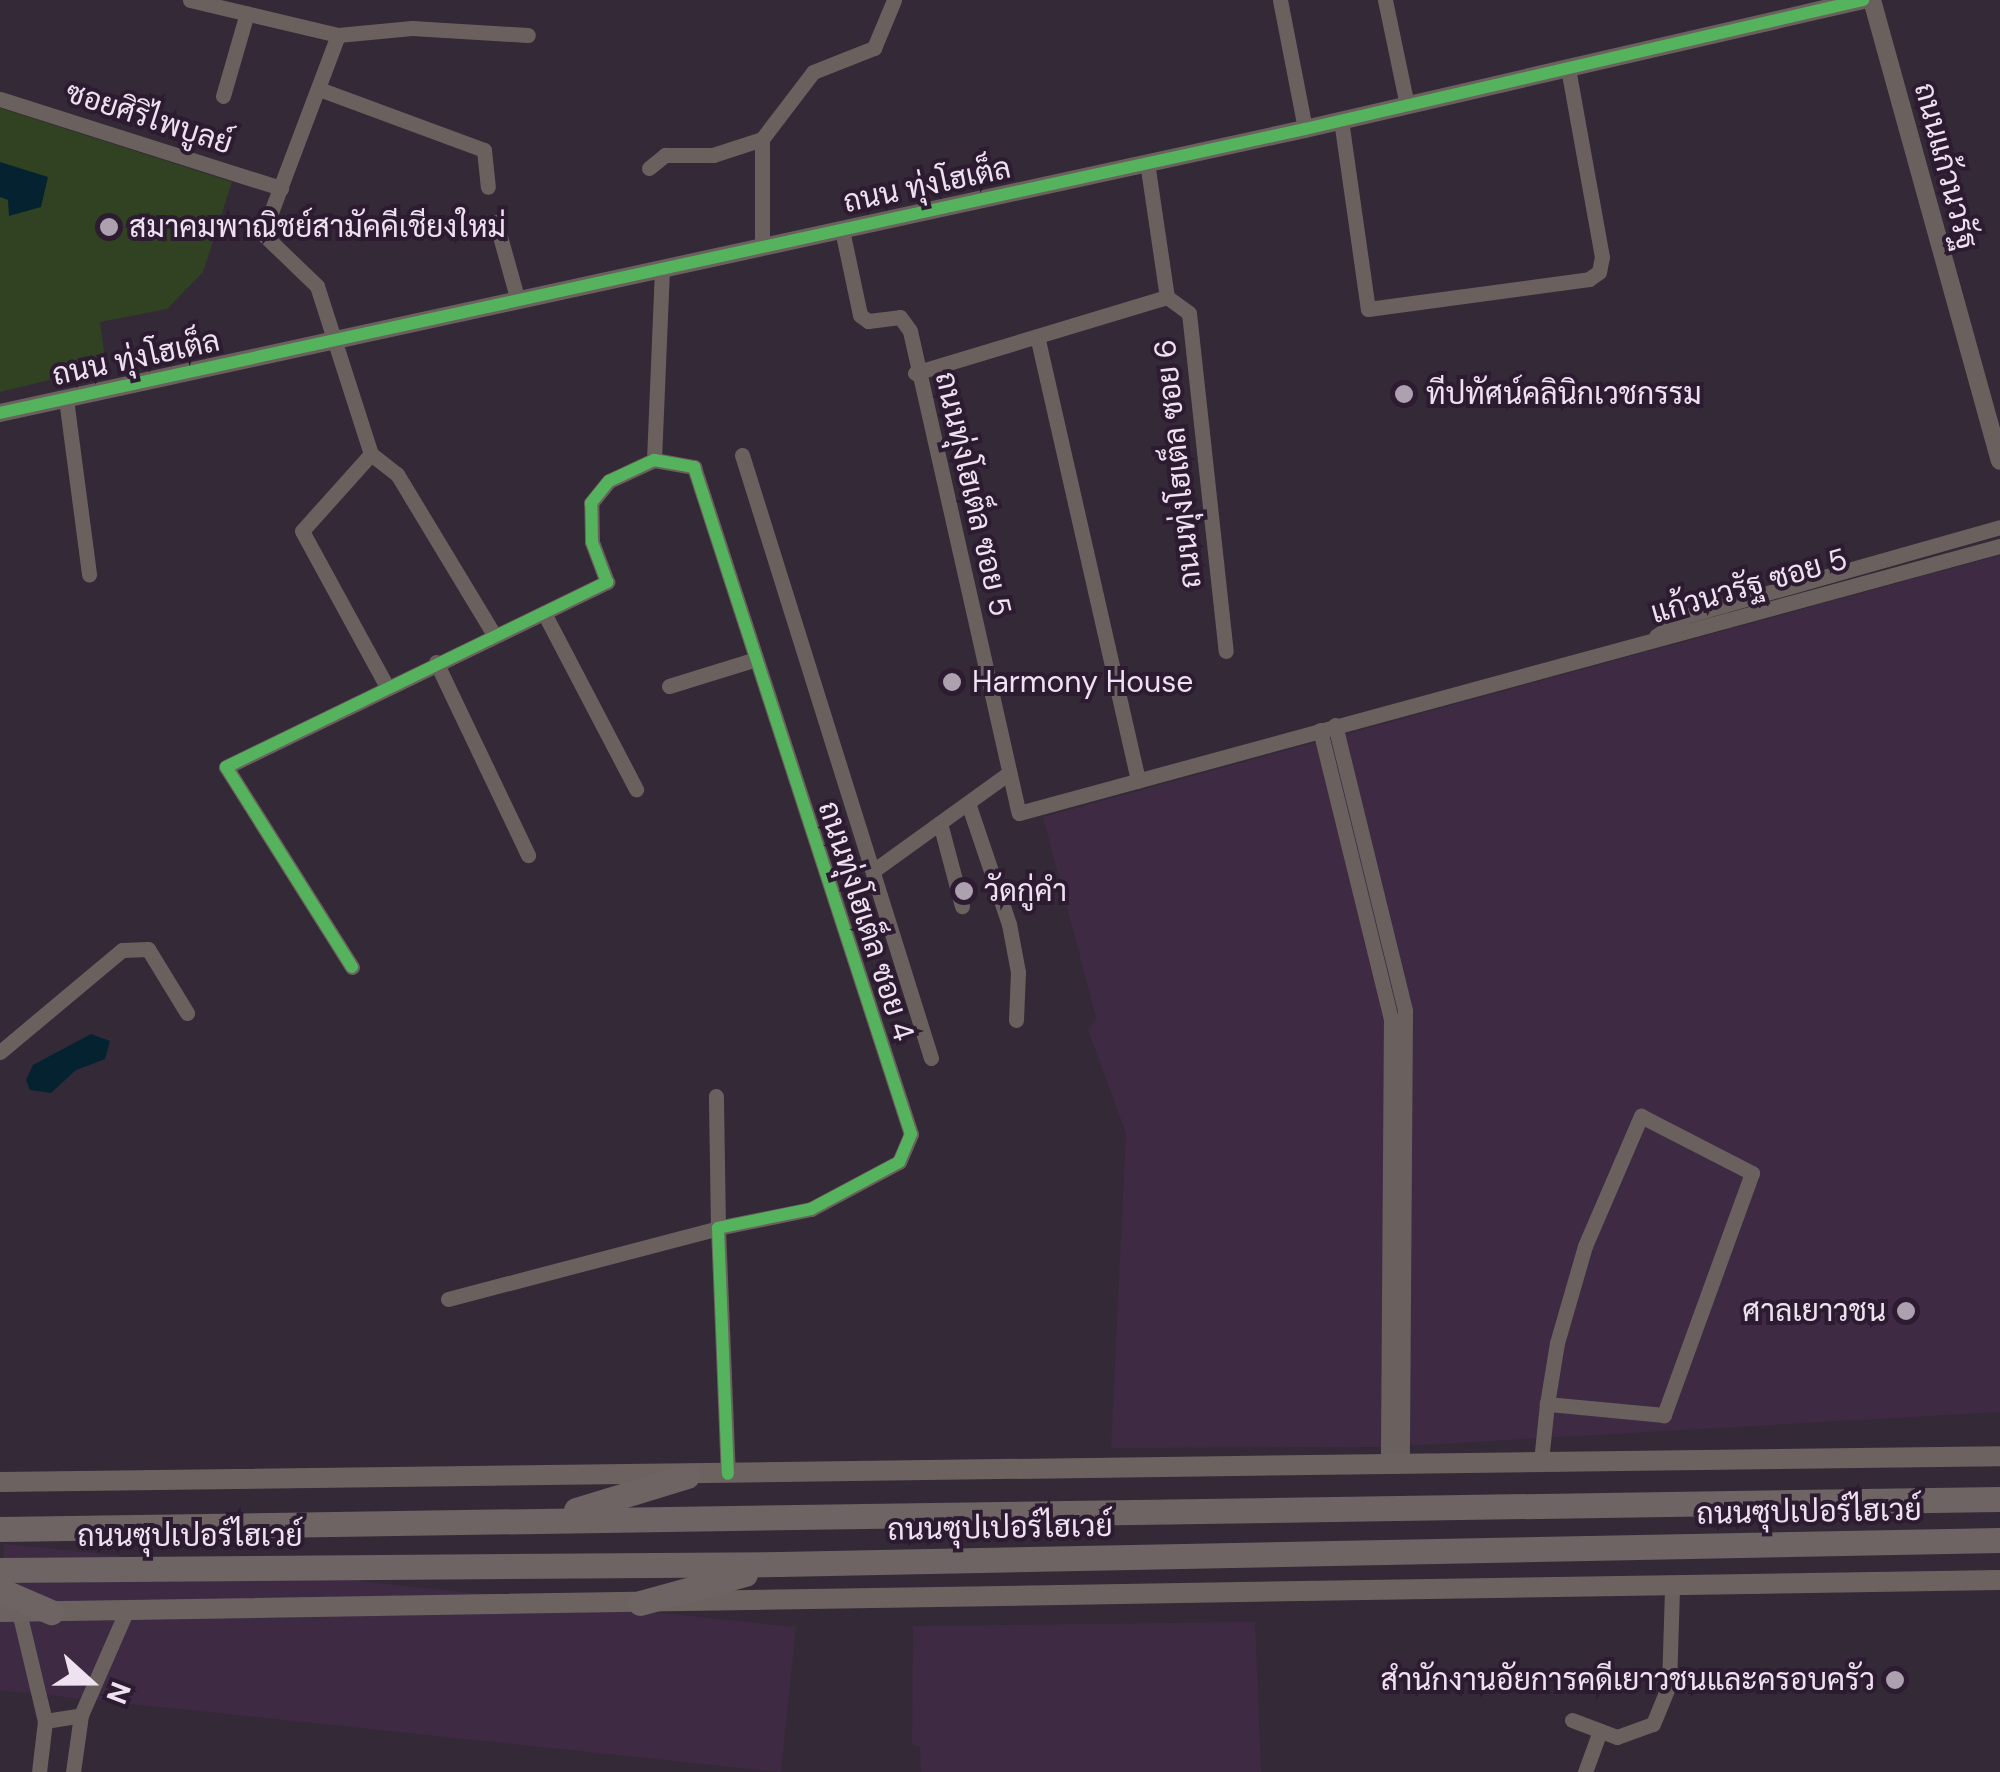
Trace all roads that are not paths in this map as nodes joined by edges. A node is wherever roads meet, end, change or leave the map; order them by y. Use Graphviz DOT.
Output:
graph roads {
  1 [pos="190,0"];
  2 [pos="894,0"];
  3 [pos="1280,0"];
  4 [pos="1385,0"];
  5 [pos="1864,0"];
  6 [pos="1872,0"];
  7 [pos="247,14"];
  8 [pos="338,34"];
  9 [pos="528,34"];
  10 [pos="1568,68"];
  11 [pos="320,89"];
  12 [pos="223,96"];
  13 [pos="0,99"];
  14 [pos="1407,105"];
  15 [pos="1341,120"];
  16 [pos="1305,129"];
  17 [pos="762,139"];
  18 [pos="1147,162"];
  19 [pos="649,168"];
  20 [pos="488,187"];
  21 [pos="281,188"];
  22 [pos="496,222"];
  23 [pos="842,230"];
  24 [pos="762,247"];
  25 [pos="662,270"];
  26 [pos="1167,296"];
  27 [pos="518,301"];
  28 [pos="1038,340"];
  29 [pos="333,342"];
  30 [pos="915,373"];
  31 [pos="66,398"];
  32 [pos="0,413"];
  33 [pos="371,454"];
  34 [pos="742,455"];
  35 [pos="654,460"];
  36 [pos="2000,461"];
  37 [pos="2000,527"];
  38 [pos="2000,546"];
  39 [pos="89,574"];
  40 [pos="544,612"];
  41 [pos="1687,624"];
  42 [pos="494,636"];
  43 [pos="1226,651"];
  44 [pos="753,660"];
  45 [pos="436,662"];
  46 [pos="386,685"];
  47 [pos="669,686"];
  48 [pos="1328,728"];
  49 [pos="1009,773"];
  50 [pos="1138,781"];
  51 [pos="636,789"];
  52 [pos="968,803"];
  53 [pos="1019,813"];
  54 [pos="940,823"];
  55 [pos="528,855"];
  56 [pos="873,871"];
  57 [pos="962,906"];
  58 [pos="352,967"];
  59 [pos="187,1013"];
  60 [pos="1016,1020"];
  61 [pos="0,1052"];
  62 [pos="931,1058"];
  63 [pos="716,1096"];
  64 [pos="718,1228"];
  65 [pos="448,1299"];
  66 [pos="1547,1404"];
  67 [pos="2000,1456"];
  68 [pos="1541,1460"];
  69 [pos="1395,1466"];
  70 [pos="728,1474"];
  71 [pos="687,1476"];
  72 [pos="0,1482"];
  73 [pos="2000,1499"];
  74 [pos="547,1519"];
  75 [pos="0,1529"];
  76 [pos="2000,1540"];
  77 [pos="779,1564"];
  78 [pos="0,1570"];
  79 [pos="2000,1580"];
  80 [pos="1672,1589"];
  81 [pos="0,1590"];
  82 [pos="640,1603"];
  83 [pos="10,1612"];
  84 [pos="51,1612"];
  85 [pos="126,1612"];
  86 [pos="81,1715"];
  87 [pos="1572,1720"];
  88 [pos="45,1721"];
  89 [pos="1600,1731"];
  90 [pos="40,1772"];
  91 [pos="73,1772"];
  92 [pos="1585,1772"];
  1 -- 7 [label="street"];
  2 -- 17 [label="street"];
  3 -- 16 [label="street"];
  4 -- 14 [label="street"];
  5 -- 10 [label="street, ถนน ทุ่งโฮเต็ล"];
  6 -- 36 [label="street, ถนนแก้วนวรัฐ"];
  7 -- 8 [label="street"];
  7 -- 12 [label="street"];
  8 -- 9 [label="street"];
  8 -- 11 [label="street"];
  10 -- 14 [label="street, ถนน ทุ่งโฮเต็ล"];
  10 -- 15 [label="street"];
  11 -- 20 [label="street"];
  11 -- 21 [label="street"];
  13 -- 21 [label="street, ซอยศิริไพบูลย์"];
  14 -- 15 [label="street, ถนน ทุ่งโฮเต็ล"];
  15 -- 16 [label="street, ถนน ทุ่งโฮเต็ล"];
  16 -- 18 [label="street, ถนน ทุ่งโฮเต็ล"];
  17 -- 19 [label="street"];
  17 -- 24 [label="street"];
  18 -- 23 [label="street, ถนน ทุ่งโฮเต็ล"];
  18 -- 26 [label="street, ถนนทุ่งโฮเต็ล ซอย 6"];
  21 -- 29 [label="street"];
  22 -- 27 [label="street"];
  23 -- 24 [label="street, ถนน ทุ่งโฮเต็ล"];
  23 -- 30 [label="street, ถนนทุ่งโฮเต็ล ซอย 5"];
  24 -- 25 [label="street, ถนน ทุ่งโฮเต็ล"];
  25 -- 27 [label="street, ถนน ทุ่งโฮเต็ล"];
  25 -- 35 [label="street"];
  26 -- 28 [label="street"];
  26 -- 43 [label="street, ถนนทุ่งโฮเต็ล ซอย 6"];
  27 -- 29 [label="street, ถนน ทุ่งโฮเต็ล"];
  28 -- 30 [label="street"];
  28 -- 50 [label="street"];
  29 -- 31 [label="street, ถนน ทุ่งโฮเต็ล"];
  29 -- 33 [label="street"];
  30 -- 49 [label="street, ถนนทุ่งโฮเต็ล ซอย 5"];
  31 -- 32 [label="street, ถนน ทุ่งโฮเต็ล"];
  31 -- 39 [label="street"];
  33 -- 42 [label="street"];
  33 -- 46 [label="street"];
  34 -- 56 [label="street"];
  35 -- 40 [label="street"];
  35 -- 44 [label="street, ถนนทุ่งโฮเต็ล ซอย 4"];
  37 -- 41 [label="street, แก้วนวรัฐ ซอย 5"];
  38 -- 41 [label="street, แก้วนวรัฐ ซอย 5"];
  40 -- 42 [label="street"];
  40 -- 51 [label="street"];
  41 -- 48 [label="street, แก้วนวรัฐ ซอย 5"];
  42 -- 45 [label="street"];
  44 -- 47 [label="street"];
  44 -- 64 [label="street, ถนนทุ่งโฮเต็ล ซอย 4"];
  45 -- 46 [label="street"];
  45 -- 55 [label="street"];
  46 -- 58 [label="street"];
  48 -- 50 [label="street, แก้วนวรัฐ ซอย 5"];
  48 -- 69 [label="street"];
  49 -- 52 [label="street"];
  49 -- 53 [label="street, ถนนทุ่งโฮเต็ล ซอย 5"];
  50 -- 53 [label="street, แก้วนวรัฐ ซอย 5"];
  52 -- 54 [label="street"];
  52 -- 60 [label="street"];
  54 -- 56 [label="street"];
  54 -- 57 [label="street"];
  56 -- 62 [label="street"];
  59 -- 61 [label="street"];
  63 -- 64 [label="street"];
  64 -- 65 [label="street, ถนนทุ่งโฮเต็ล ซอย 4"];
  64 -- 70 [label="street"];
  66 -- 66 [label="street"];
  66 -- 68 [label="street"];
  67 -- 68 [label="main road"];
  68 -- 69 [label="main road"];
  69 -- 70 [label="main road"];
  70 -- 71 [label="main road"];
  71 -- 72 [label="main road"];
  71 -- 74 [label="highway"];
  73 -- 74 [label="highway, ถนนซุปเปอร์ไฮเวย์"];
  74 -- 75 [label="highway, ถนนซุปเปอร์ไฮเวย์"];
  76 -- 77 [label="highway, ถนนซุปเปอร์ไฮเวย์"];
  77 -- 78 [label="highway, ถนนซุปเปอร์ไฮเวย์"];
  77 -- 82 [label="highway"];
  79 -- 80 [label="main road"];
  80 -- 82 [label="main road"];
  80 -- 89 [label="street"];
  81 -- 84 [label="highway"];
  82 -- 85 [label="main road"];
  83 -- 84 [label="main road"];
  83 -- 88 [label="street"];
  84 -- 85 [label="main road"];
  85 -- 86 [label="street"];
  86 -- 88 [label="street"];
  86 -- 91 [label="street"];
  87 -- 89 [label="street"];
  88 -- 90 [label="street"];
  89 -- 92 [label="street"];
}
